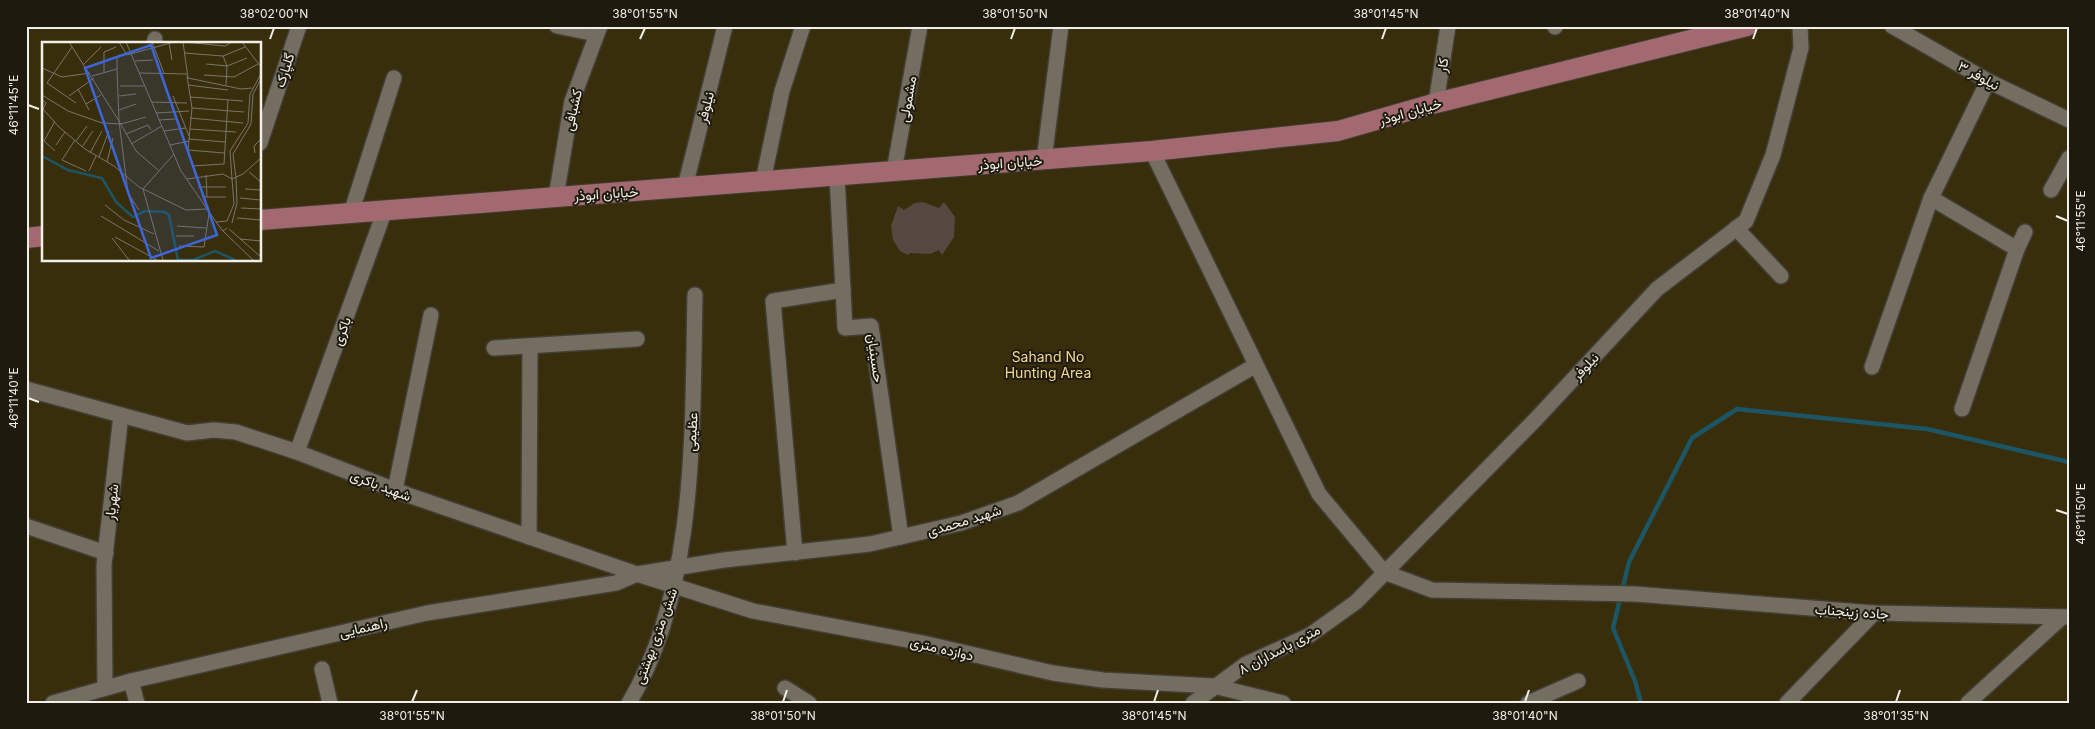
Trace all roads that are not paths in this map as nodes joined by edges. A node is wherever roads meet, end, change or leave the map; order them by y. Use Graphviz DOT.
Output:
graph roads {
  1 [pos="299,26"];
  2 [pos="557,26"];
  3 [pos="725,26"];
  4 [pos="803,26"];
  5 [pos="920,26"];
  6 [pos="1061,26"];
  7 [pos="1448,26"];
  8 [pos="1747,26"];
  9 [pos="1800,26"];
  10 [pos="1892,26"];
  11 [pos="598,30"];
  12 [pos="394,78"];
  13 [pos="1988,81"];
  14 [pos="1436,103"];
  15 [pos="2069,120"];
  16 [pos="261,140"];
  17 [pos="1152,152"];
  18 [pos="2069,158"];
  19 [pos="1044,160"];
  20 [pos="894,171"];
  21 [pos="837,176"];
  22 [pos="763,181"];
  23 [pos="685,187"];
  24 [pos="2051,190"];
  25 [pos="556,197"];
  26 [pos="1931,198"];
  27 [pos="385,210"];
  28 [pos="351,213"];
  29 [pos="261,220"];
  30 [pos="1736,228"];
  31 [pos="2025,232"];
  32 [pos="42,236"];
  33 [pos="26,238"];
  34 [pos="2017,248"];
  35 [pos="1781,276"];
  36 [pos="843,290"];
  37 [pos="695,295"];
  38 [pos="431,315"];
  39 [pos="637,339"];
  40 [pos="494,348"];
  41 [pos="530,348"];
  42 [pos="1256,365"];
  43 [pos="1872,367"];
  44 [pos="26,389"];
  45 [pos="1962,409"];
  46 [pos="121,415"];
  47 [pos="297,452"];
  48 [pos="395,490"];
  49 [pos="26,526"];
  50 [pos="529,537"];
  51 [pos="901,537"];
  52 [pos="106,553"];
  53 [pos="795,553"];
  54 [pos="678,568"];
  55 [pos="1384,572"];
  56 [pos="637,574"];
  57 [pos="673,587"];
  58 [pos="1874,613"];
  59 [pos="2065,617"];
  60 [pos="322,669"];
  61 [pos="131,681"];
  62 [pos="1578,681"];
  63 [pos="1214,686"];
  64 [pos="105,688"];
  65 [pos="785,688"];
  66 [pos="72,700"];
  67 [pos="53,703"];
  68 [pos="137,703"];
  69 [pos="330,703"];
  70 [pos="629,703"];
  71 [pos="809,703"];
  72 [pos="1193,703"];
  73 [pos="1283,703"];
  74 [pos="1528,703"];
  75 [pos="1787,703"];
  76 [pos="1968,703"];
  1 -- 16 [label="street, گلپارک"];
  2 -- 11 [label="street"];
  3 -- 23 [label="street, نیلوفر"];
  4 -- 22 [label="street"];
  5 -- 20 [label="street, مشمولی"];
  6 -- 19 [label="street"];
  7 -- 14 [label="street, کار"];
  8 -- 14 [label="main road, خیابان ابوذر"];
  9 -- 30 [label="street, نیلوفر"];
  10 -- 13 [label="street, نیلوفر ۳"];
  11 -- 25 [label="street, کشبافی"];
  12 -- 28 [label="street"];
  13 -- 15 [label="street, نیلوفر ۳"];
  13 -- 26 [label="street"];
  14 -- 17 [label="main road, خیابان ابوذر"];
  17 -- 19 [label="main road, خیابان ابوذر"];
  17 -- 42 [label="street"];
  18 -- 24 [label="street"];
  19 -- 20 [label="main road, خیابان ابوذر"];
  20 -- 21 [label="main road, خیابان ابوذر"];
  21 -- 22 [label="main road, خیابان ابوذر"];
  21 -- 36 [label="street, حسینیان"];
  22 -- 23 [label="main road, خیابان ابوذر"];
  23 -- 25 [label="main road, خیابان ابوذر"];
  25 -- 27 [label="main road, خیابان ابوذر"];
  26 -- 34 [label="street"];
  26 -- 43 [label="street"];
  27 -- 28 [label="main road, خیابان ابوذر"];
  27 -- 47 [label="street, باکری"];
  28 -- 29 [label="main road, خیابان ابوذر"];
  30 -- 35 [label="street"];
  30 -- 55 [label="street, نیلوفر"];
  31 -- 34 [label="street"];
  32 -- 33 [label="main road"];
  34 -- 45 [label="street"];
  36 -- 51 [label="street, حسینیان"];
  36 -- 53 [label="street"];
  37 -- 54 [label="street, عظیمی"];
  38 -- 48 [label="street"];
  39 -- 41 [label="street"];
  40 -- 41 [label="street"];
  41 -- 50 [label="street"];
  42 -- 51 [label="street, شهید محمدی"];
  42 -- 55 [label="street"];
  44 -- 46 [label="street"];
  46 -- 47 [label="street, شهید باکری"];
  46 -- 52 [label="street, شهریار"];
  47 -- 48 [label="street, شهید باکری"];
  48 -- 50 [label="street, شهید باکری"];
  49 -- 52 [label="street"];
  50 -- 56 [label="street, شهید باکری"];
  51 -- 53 [label="street, شهید محمدی"];
  52 -- 64 [label="street, شهریار"];
  53 -- 54 [label="street, شهید محمدی"];
  54 -- 56 [label="street, شهید محمدی"];
  54 -- 57 [label="street, شش متری بهشتی"];
  55 -- 58 [label="street, جاده زینجناب"];
  55 -- 63 [label="street, ۸ متری پاسداران"];
  56 -- 57 [label="street"];
  56 -- 61 [label="street, راهنمایی"];
  57 -- 63 [label="street, دوازده متری"];
  57 -- 70 [label="street, شش متری بهشتی"];
  58 -- 59 [label="street, جاده زینجناب"];
  58 -- 75 [label="street"];
  59 -- 76 [label="street"];
  60 -- 69 [label="street"];
  61 -- 64 [label="street, راهنمایی"];
  61 -- 68 [label="street"];
  62 -- 74 [label="street"];
  63 -- 72 [label="street, ۸ متری پاسداران"];
  63 -- 73 [label="street, دوازده متری"];
  64 -- 66 [label="street, راهنمایی"];
  65 -- 71 [label="street"];
  66 -- 67 [label="street, راهنمایی"];
}
